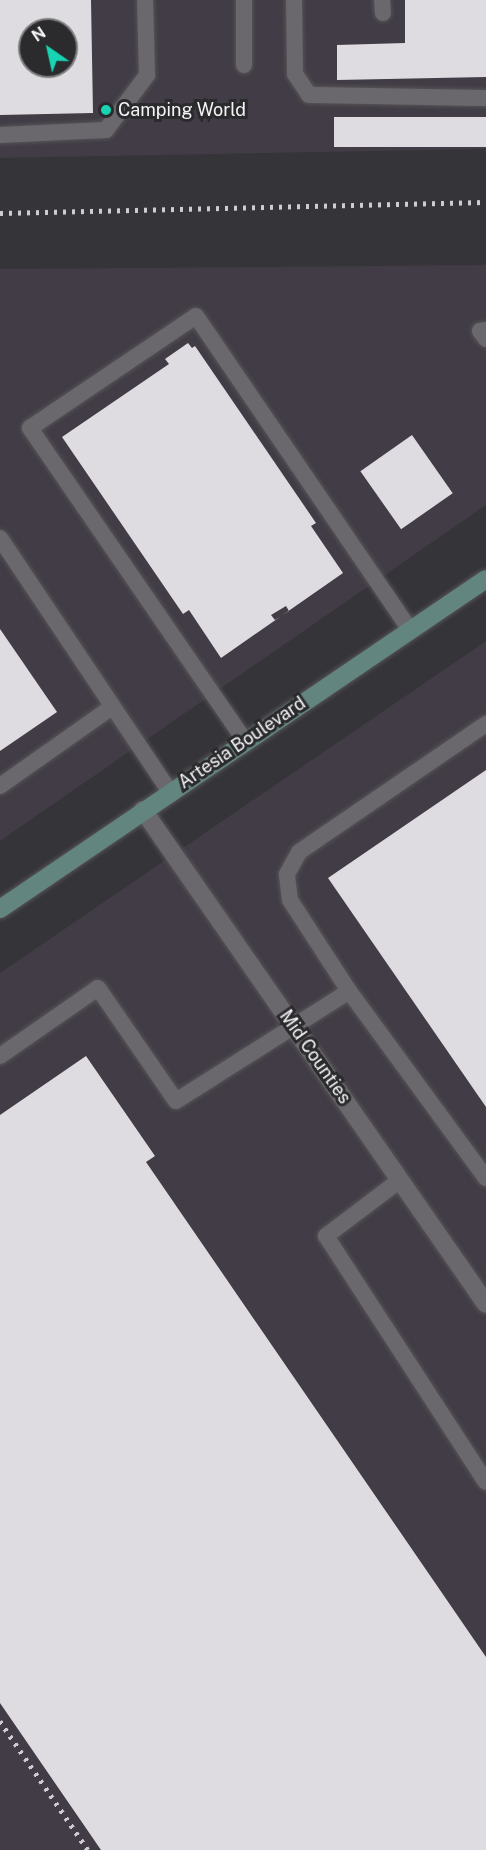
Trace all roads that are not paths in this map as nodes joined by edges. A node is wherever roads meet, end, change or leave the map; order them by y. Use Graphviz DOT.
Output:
graph roads {
  1 [pos="145,0"];
  2 [pos="244,0"];
  3 [pos="294,0"];
  4 [pos="244,65"];
  5 [pos="486,98"];
  6 [pos="0,135"];
  7 [pos="486,330"];
  8 [pos="486,339"];
  9 [pos="0,538"];
  10 [pos="486,579"];
  11 [pos="410,630"];
  12 [pos="112,707"];
  13 [pos="486,724"];
  14 [pos="245,741"];
  15 [pos="0,786"];
  16 [pos="170,792"];
  17 [pos="143,810"];
  18 [pos="0,909"];
  19 [pos="349,991"];
  20 [pos="294,1026"];
  21 [pos="0,1056"];
  22 [pos="486,1178"];
  23 [pos="400,1180"];
  24 [pos="483,1294"];
  25 [pos="486,1482"];
  1 -- 6 [label="lane"];
  2 -- 4 [label="lane"];
  3 -- 5 [label="lane"];
  7 -- 8 [label="lane"];
  9 -- 12 [label="lane"];
  10 -- 11 [label="main road, Artesia Boulevard"];
  11 -- 14 [label="main road, Artesia Boulevard"];
  11 -- 14 [label="lane"];
  12 -- 15 [label="lane"];
  12 -- 16 [label="lane"];
  13 -- 19 [label="lane"];
  14 -- 16 [label="main road, Artesia Boulevard"];
  16 -- 17 [label="main road, Artesia Boulevard"];
  17 -- 18 [label="main road, Artesia Boulevard"];
  17 -- 20 [label="street, Mid Counties"];
  19 -- 20 [label="lane"];
  19 -- 22 [label="lane"];
  20 -- 21 [label="lane"];
  20 -- 23 [label="street, Mid Counties"];
  23 -- 24 [label="street, Mid Counties"];
  23 -- 25 [label="lane"];
}
